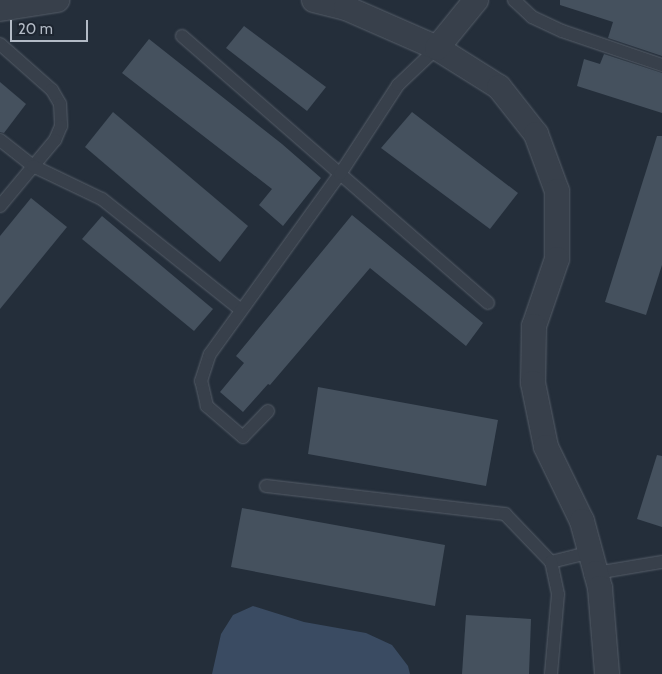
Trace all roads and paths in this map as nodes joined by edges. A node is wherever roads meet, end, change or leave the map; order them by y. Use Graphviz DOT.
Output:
graph roads {
  1 [pos="57,0"];
  2 [pos="314,0"];
  3 [pos="476,0"];
  4 [pos="514,0"];
  5 [pos="0,9"];
  6 [pos="182,36"];
  7 [pos="0,44"];
  8 [pos="437,48"];
  9 [pos="662,65"];
  10 [pos="0,140"];
  11 [pos="33,166"];
  12 [pos="340,174"];
  13 [pos="0,206"];
  14 [pos="488,303"];
  15 [pos="240,310"];
  16 [pos="268,411"];
  17 [pos="266,486"];
  18 [pos="552,562"];
  19 [pos="593,562"];
  20 [pos="662,562"];
  21 [pos="551,674"];
  22 [pos="607,674"];
  1 -- 5 [label="street"];
  2 -- 8 [label="street"];
  3 -- 8 [label="street"];
  4 -- 9 [label="lane"];
  6 -- 12 [label="lane"];
  7 -- 11 [label="lane"];
  8 -- 12 [label="lane"];
  8 -- 19 [label="street"];
  10 -- 11 [label="lane"];
  11 -- 13 [label="lane"];
  11 -- 15 [label="lane"];
  12 -- 14 [label="lane"];
  12 -- 15 [label="lane"];
  15 -- 16 [label="lane"];
  17 -- 18 [label="lane"];
  18 -- 19 [label="lane"];
  18 -- 21 [label="lane"];
  19 -- 20 [label="lane"];
  19 -- 22 [label="street"];
}
